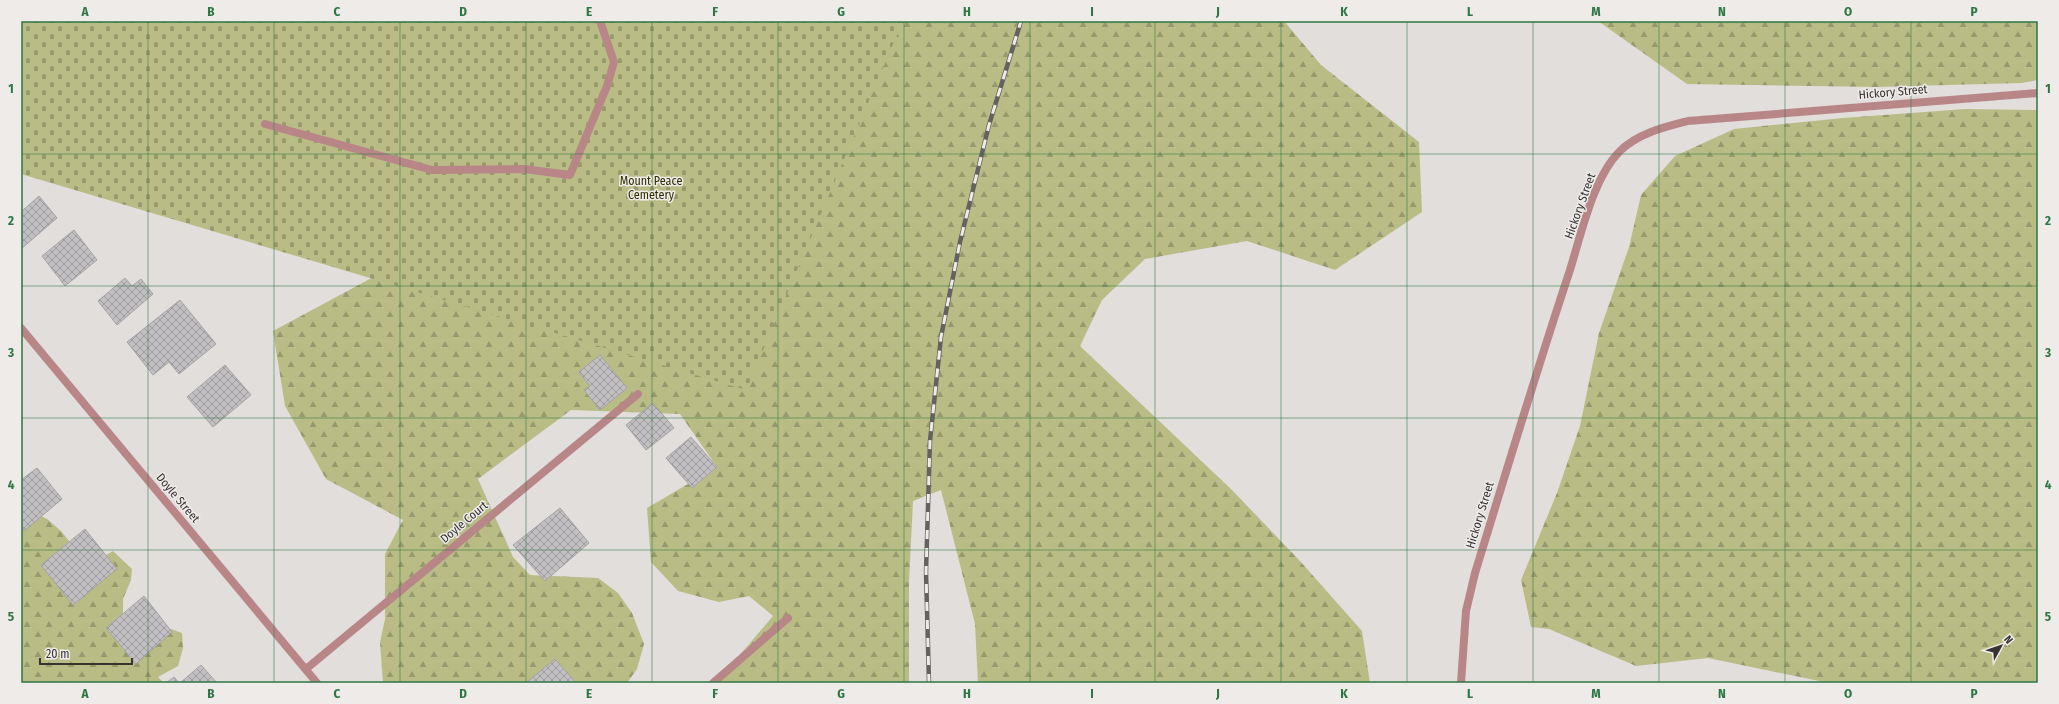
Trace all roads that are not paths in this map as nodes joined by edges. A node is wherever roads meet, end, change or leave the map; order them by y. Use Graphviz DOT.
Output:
graph roads {
  1 [pos="600,21"];
  2 [pos="2038,93"];
  3 [pos="265,124"];
  4 [pos="21,328"];
  5 [pos="638,394"];
  6 [pos="788,618"];
  7 [pos="306,669"];
  8 [pos="317,683"];
  9 [pos="713,683"];
  10 [pos="1461,683"];
  1 -- 3 [label="street"];
  2 -- 10 [label="street, Hickory Street"];
  4 -- 7 [label="street, Doyle Street"];
  5 -- 7 [label="street, Doyle Court"];
  6 -- 9 [label="street"];
  7 -- 8 [label="street, Doyle Street"];
}
